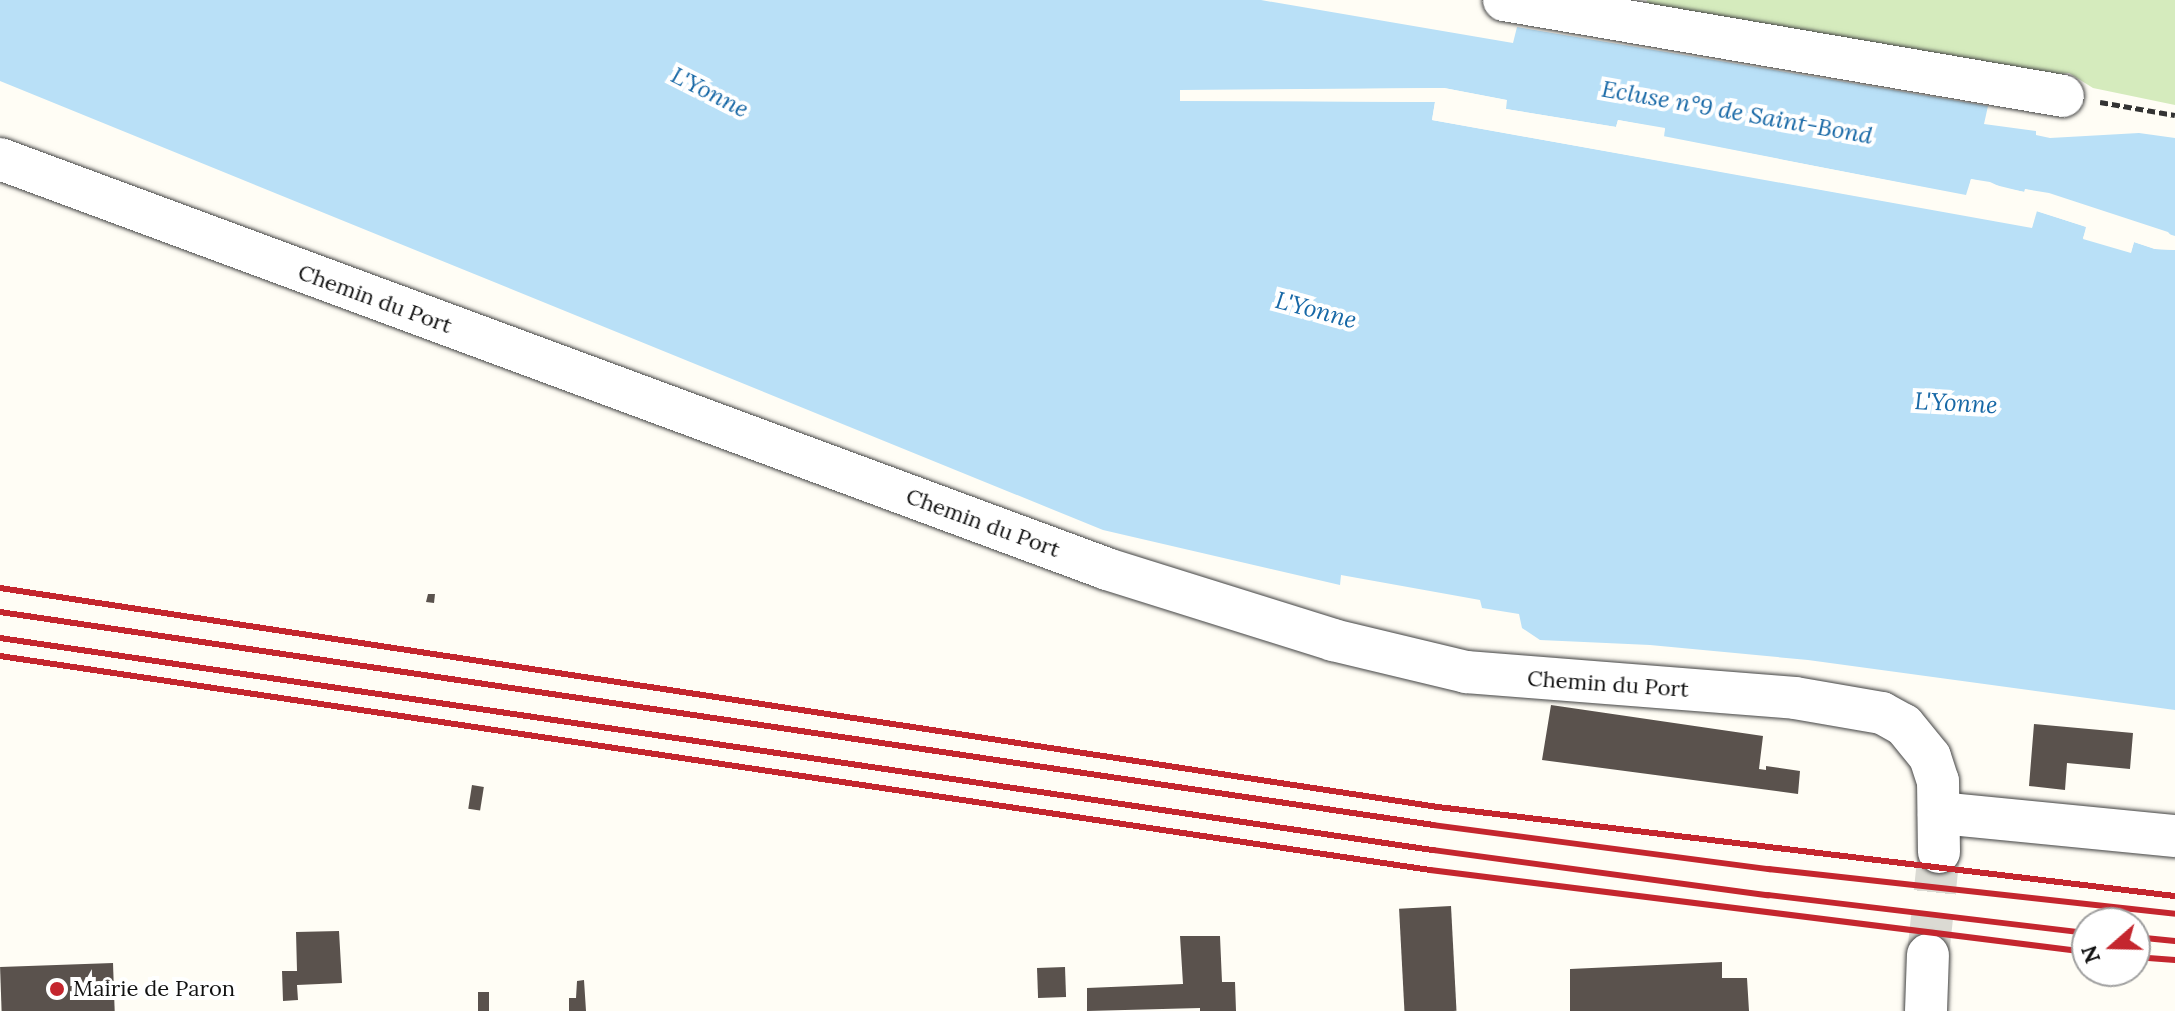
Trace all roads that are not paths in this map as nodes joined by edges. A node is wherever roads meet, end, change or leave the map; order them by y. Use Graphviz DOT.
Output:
graph roads {
  1 [pos="1504,0"];
  2 [pos="2063,96"];
  3 [pos="0,159"];
  4 [pos="2175,836"];
  5 [pos="1928,955"];
  6 [pos="1926,1011"];
  1 -- 2 [label="street"];
  3 -- 4 [label="street, Chemin du Port"];
  5 -- 6 [label="street"];
}
